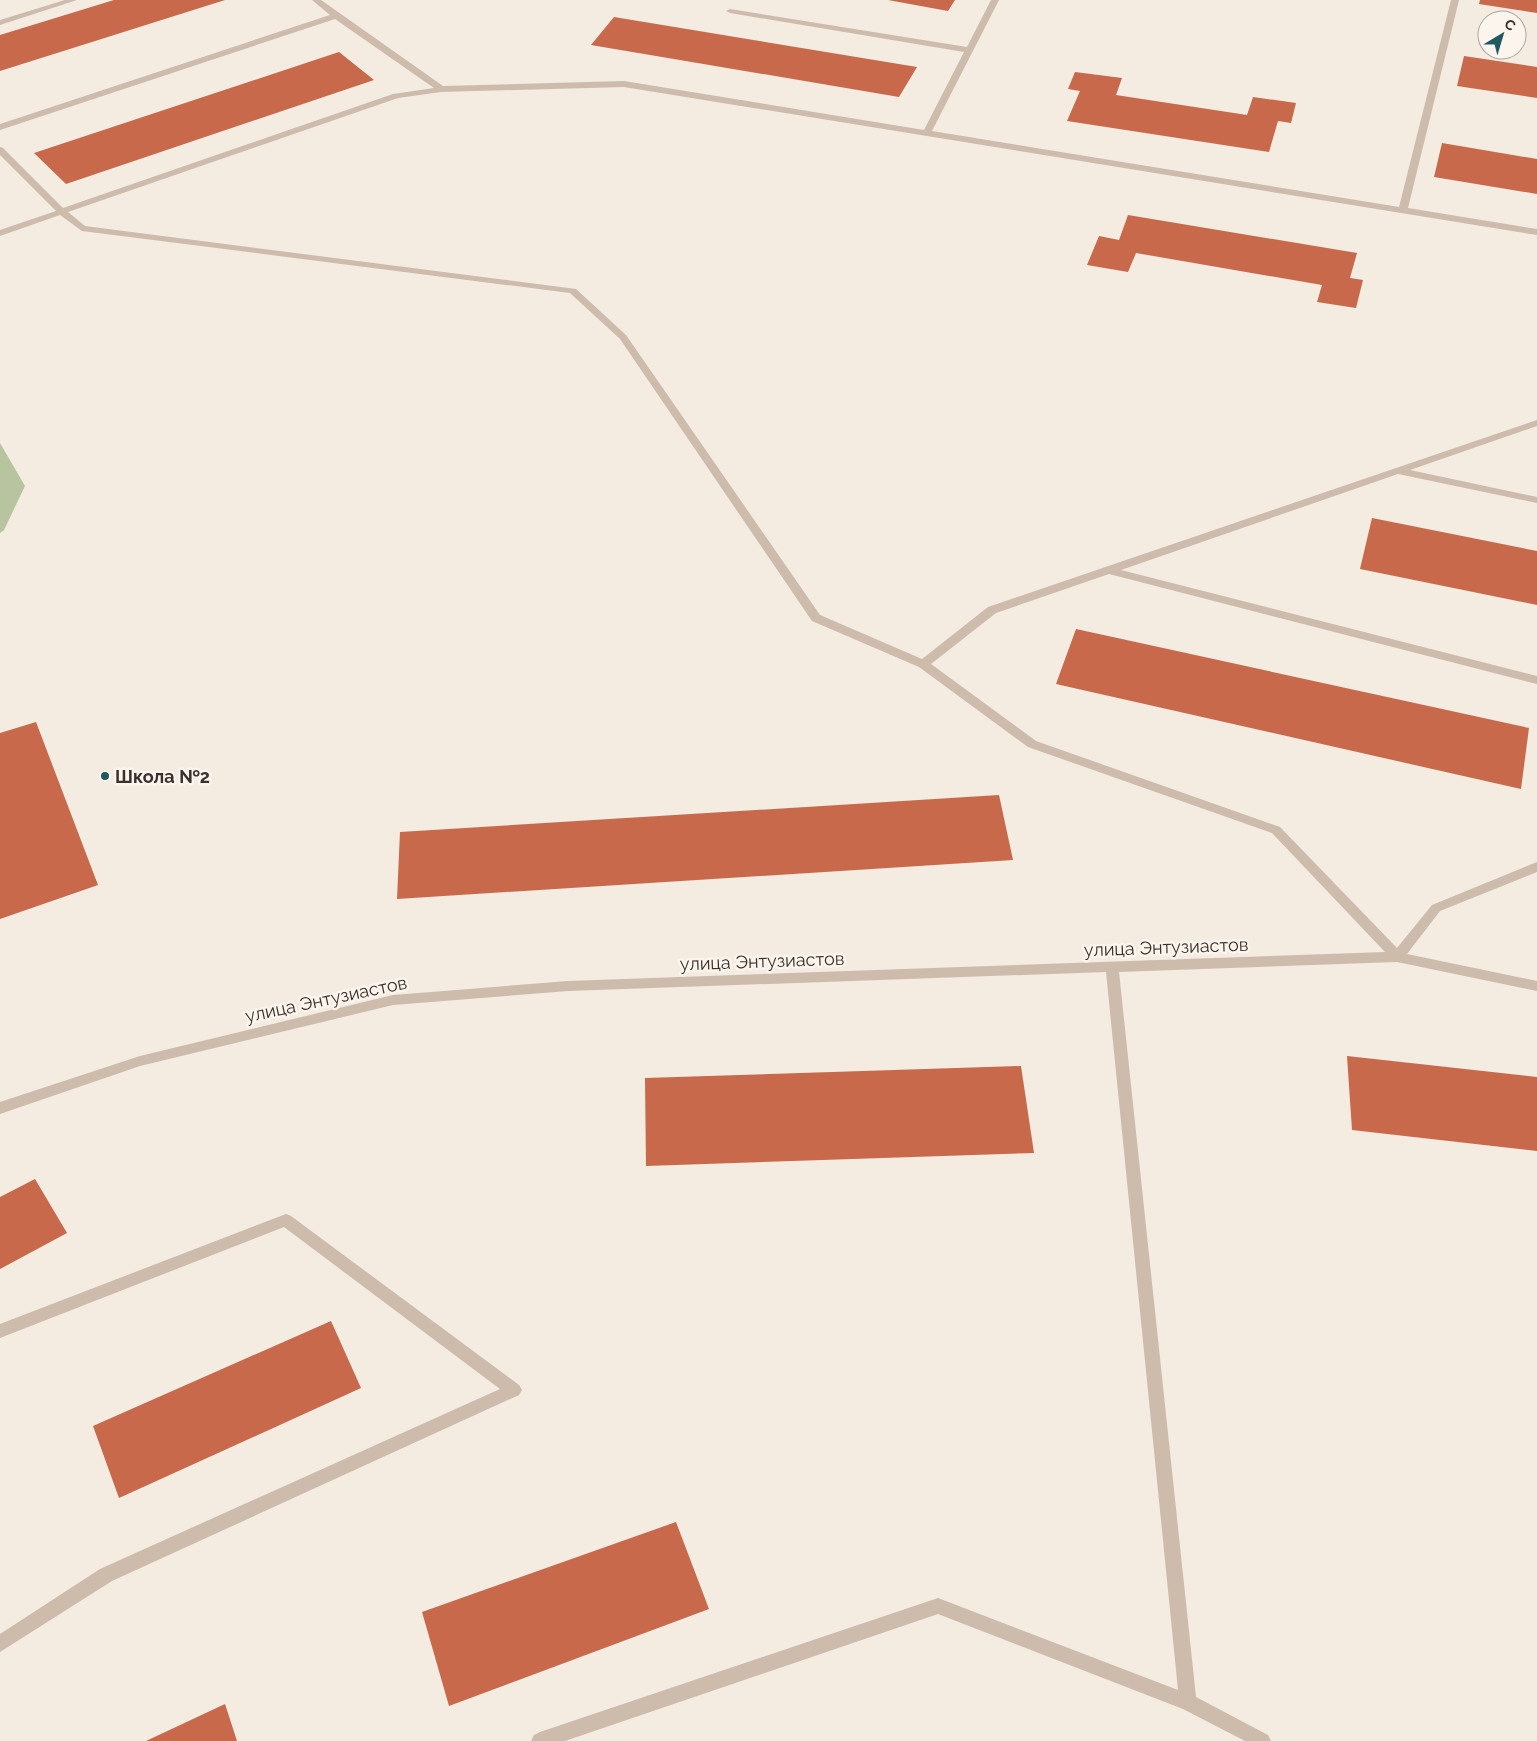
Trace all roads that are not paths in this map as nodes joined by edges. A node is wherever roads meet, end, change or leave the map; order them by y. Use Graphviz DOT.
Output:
graph roads {
  1 [pos="73,0"];
  2 [pos="316,0"];
  3 [pos="995,0"];
  4 [pos="1455,0"];
  5 [pos="730,11"];
  6 [pos="336,16"];
  7 [pos="0,23"];
  8 [pos="969,50"];
  9 [pos="441,89"];
  10 [pos="0,127"];
  11 [pos="927,133"];
  12 [pos="0,150"];
  13 [pos="1403,210"];
  14 [pos="62,212"];
  15 [pos="1537,232"];
  16 [pos="0,233"];
  17 [pos="1537,423"];
  18 [pos="1398,471"];
  19 [pos="1537,500"];
  20 [pos="1108,570"];
  21 [pos="923,664"];
  22 [pos="1537,680"];
  23 [pos="1537,867"];
  24 [pos="1397,957"];
  25 [pos="1112,967"];
  26 [pos="1537,986"];
  27 [pos="0,1108"];
  28 [pos="0,1331"];
  29 [pos="0,1644"];
  30 [pos="1188,1702"];
  31 [pos="540,1741"];
  32 [pos="1262,1741"];
  1 -- 7 [label="street"];
  2 -- 6 [label="street"];
  3 -- 8 [label="street"];
  4 -- 13 [label="street"];
  5 -- 8 [label="street"];
  6 -- 9 [label="street"];
  6 -- 10 [label="street"];
  8 -- 11 [label="street"];
  9 -- 11 [label="street"];
  9 -- 14 [label="street"];
  11 -- 13 [label="street"];
  12 -- 14 [label="street"];
  13 -- 15 [label="street"];
  14 -- 16 [label="street"];
  14 -- 21 [label="street"];
  17 -- 18 [label="street"];
  18 -- 19 [label="street"];
  18 -- 20 [label="street"];
  20 -- 21 [label="street"];
  20 -- 22 [label="street"];
  21 -- 24 [label="street"];
  23 -- 24 [label="street"];
  24 -- 25 [label="street, улица Энтузиастов"];
  24 -- 26 [label="street, улица Энтузиастов"];
  25 -- 27 [label="street, улица Энтузиастов"];
  25 -- 30 [label="street"];
  28 -- 29 [label="street"];
  30 -- 31 [label="street"];
  30 -- 32 [label="street"];
}
